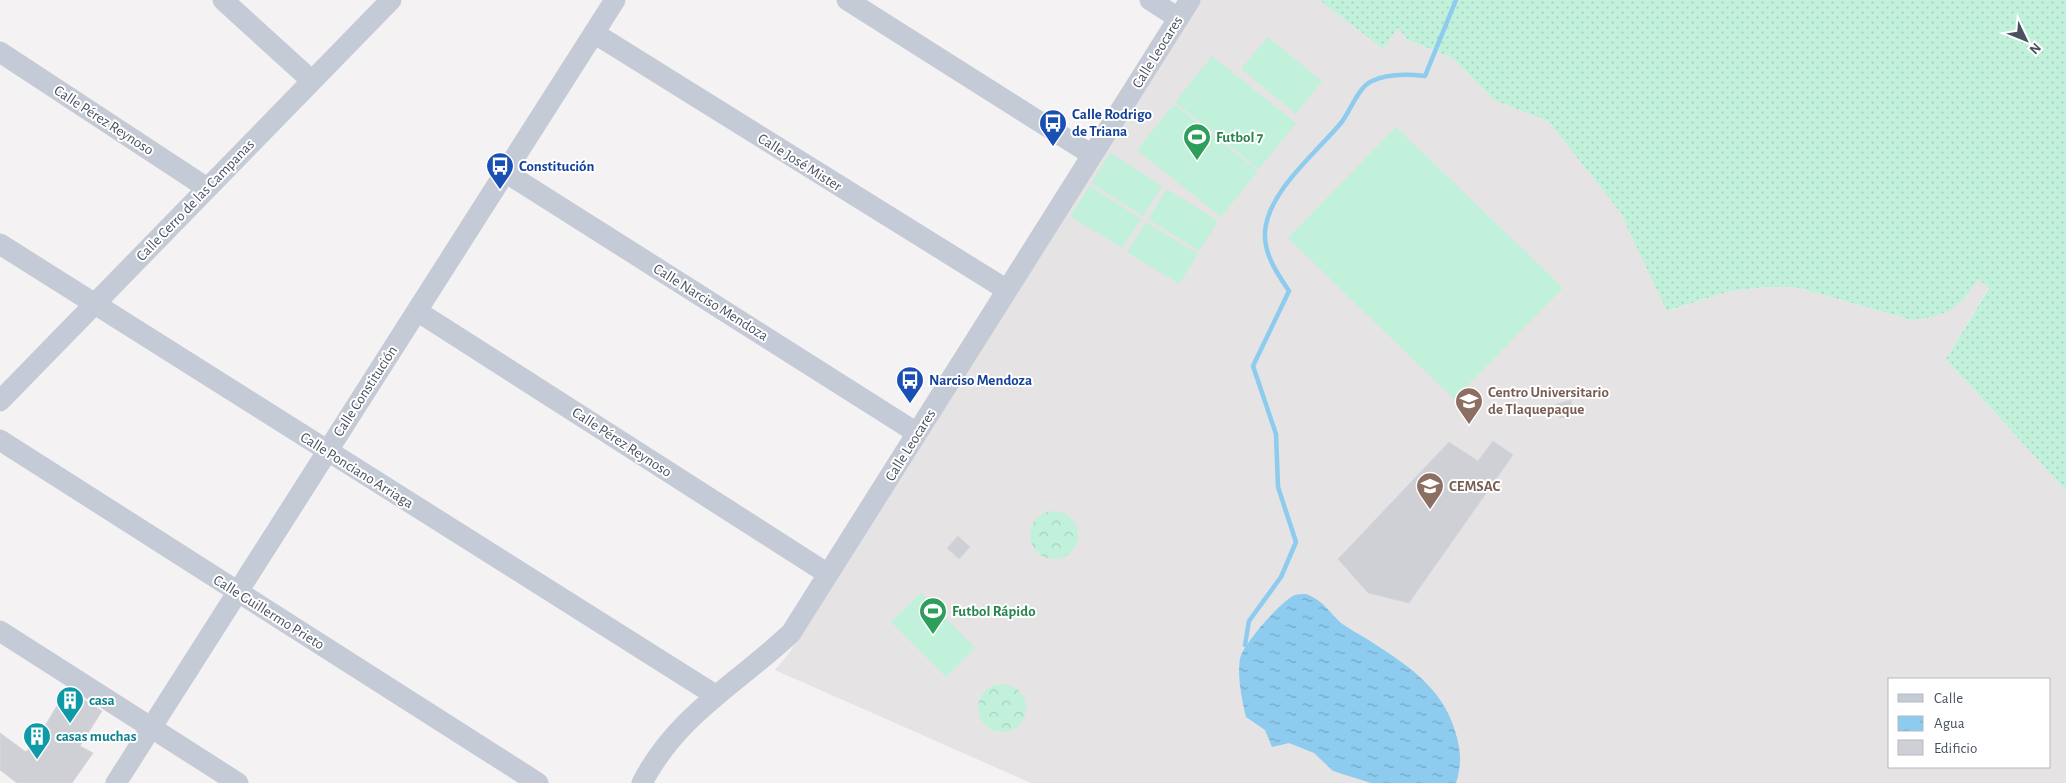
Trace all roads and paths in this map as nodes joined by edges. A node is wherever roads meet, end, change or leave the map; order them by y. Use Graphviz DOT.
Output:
graph roads {
  1 [pos="223,0"];
  2 [pos="391,0"];
  3 [pos="615,0"];
  4 [pos="847,0"];
  5 [pos="1150,0"];
  6 [pos="1190,0"];
  7 [pos="1178,18"];
  8 [pos="594,33"];
  9 [pos="0,52"];
  10 [pos="312,81"];
  11 [pos="1092,155"];
  12 [pos="505,172"];
  13 [pos="207,188"];
  14 [pos="0,244"];
  15 [pos="1007,290"];
  16 [pos="95,303"];
  17 [pos="417,310"];
  18 [pos="0,400"];
  19 [pos="917,433"];
  20 [pos="0,440"];
  21 [pos="327,451"];
  22 [pos="828,574"];
  23 [pos="238,592"];
  24 [pos="0,631"];
  25 [pos="715,695"];
  26 [pos="151,728"];
  27 [pos="116,783"];
  28 [pos="238,783"];
  29 [pos="538,783"];
  30 [pos="642,783"];
  1 -- 10 [label="street"];
  2 -- 10 [label="street, Calle Cerro de las Campanas"];
  3 -- 8 [label="street, Calle Constitución"];
  4 -- 11 [label="street"];
  5 -- 7 [label="street"];
  6 -- 7 [label="street, Calle Leocares"];
  7 -- 11 [label="street, Calle Leocares"];
  8 -- 12 [label="street, Calle Constitución"];
  8 -- 15 [label="street, Calle José Mister"];
  9 -- 13 [label="street, Calle Pérez Reynoso"];
  10 -- 13 [label="street, Calle Cerro de las Campanas"];
  11 -- 15 [label="street, Calle Leocares"];
  12 -- 17 [label="street, Calle Constitución"];
  12 -- 19 [label="street, Calle Narciso Mendoza"];
  13 -- 16 [label="street, Calle Cerro de las Campanas"];
  14 -- 16 [label="street, Calle Ponciano Arriaga"];
  15 -- 19 [label="street, Calle Leocares"];
  16 -- 18 [label="street, Calle Cerro de las Campanas"];
  16 -- 21 [label="street, Calle Ponciano Arriaga"];
  17 -- 21 [label="street, Calle Constitución"];
  17 -- 22 [label="street, Calle Pérez Reynoso"];
  19 -- 22 [label="street, Calle Leocares"];
  20 -- 23 [label="street, Calle Guillermo Prieto"];
  21 -- 23 [label="street, Calle Constitución"];
  21 -- 25 [label="street, Calle Ponciano Arriaga"];
  22 -- 25 [label="street, Calle Leocares"];
  23 -- 26 [label="street, Calle Constitución"];
  23 -- 29 [label="street, Calle Guillermo Prieto"];
  24 -- 26 [label="street"];
  25 -- 30 [label="street, Calle Leocares"];
  26 -- 27 [label="street, Calle Constitución"];
  26 -- 28 [label="street"];
}
